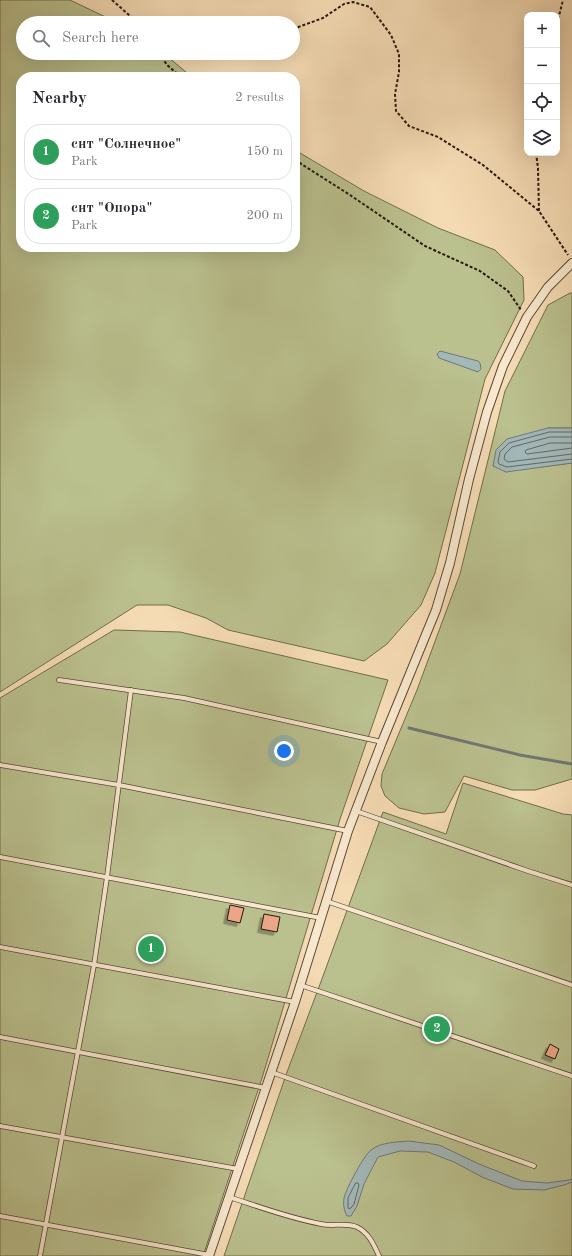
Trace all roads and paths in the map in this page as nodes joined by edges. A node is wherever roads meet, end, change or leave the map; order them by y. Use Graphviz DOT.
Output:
graph roads {
  1 [pos="112,0"];
  2 [pos="563,0"];
  3 [pos="560,12"];
  4 [pos="131,16"];
  5 [pos="300,26"];
  6 [pos="164,60"];
  7 [pos="175,72"];
  8 [pos="536,156"];
  9 [pos="300,163"];
  10 [pos="539,211"];
  11 [pos="570,259"];
  12 [pos="527,317"];
  13 [pos="59,680"];
  14 [pos="131,690"];
  15 [pos="382,742"];
  16 [pos="0,765"];
  17 [pos="119,785"];
  18 [pos="356,811"];
  19 [pos="348,831"];
  20 [pos="0,857"];
  21 [pos="107,877"];
  22 [pos="572,884"];
  23 [pos="326,901"];
  24 [pos="320,918"];
  25 [pos="0,947"];
  26 [pos="94,965"];
  27 [pos="300,985"];
  28 [pos="572,985"];
  29 [pos="295,1002"];
  30 [pos="0,1037"];
  31 [pos="78,1051"];
  32 [pos="271,1072"];
  33 [pos="572,1076"];
  34 [pos="266,1088"];
  35 [pos="0,1126"];
  36 [pos="62,1138"];
  37 [pos="534,1166"];
  38 [pos="238,1169"];
  39 [pos="229,1196"];
  40 [pos="0,1216"];
  41 [pos="46,1224"];
  42 [pos="40,1256"];
  43 [pos="209,1256"];
  44 [pos="379,1256"];
  1 -- 4 [label="path"];
  2 -- 3 [label="path"];
  5 -- 10 [label="path"];
  6 -- 7 [label="path"];
  8 -- 10 [label="path"];
  9 -- 12 [label="path"];
  10 -- 11 [label="path"];
  11 -- 12 [label="street"];
  12 -- 15 [label="street"];
  13 -- 14 [label="lane"];
  14 -- 15 [label="lane"];
  14 -- 17 [label="lane"];
  15 -- 18 [label="street"];
  16 -- 17 [label="lane"];
  17 -- 19 [label="lane"];
  17 -- 21 [label="lane"];
  18 -- 19 [label="street"];
  18 -- 22 [label="lane"];
  19 -- 23 [label="street"];
  20 -- 21 [label="lane"];
  21 -- 24 [label="lane"];
  21 -- 26 [label="lane"];
  23 -- 24 [label="street"];
  23 -- 28 [label="lane"];
  24 -- 27 [label="street"];
  25 -- 26 [label="lane"];
  26 -- 29 [label="lane"];
  26 -- 31 [label="lane"];
  27 -- 29 [label="street"];
  27 -- 33 [label="lane"];
  29 -- 32 [label="street"];
  30 -- 31 [label="lane"];
  31 -- 34 [label="lane"];
  31 -- 36 [label="lane"];
  32 -- 34 [label="street"];
  32 -- 37 [label="lane"];
  34 -- 38 [label="street"];
  35 -- 36 [label="lane"];
  36 -- 38 [label="lane"];
  36 -- 41 [label="lane"];
  38 -- 39 [label="street"];
  39 -- 43 [label="street"];
  39 -- 44 [label="lane"];
  40 -- 41 [label="lane"];
  41 -- 42 [label="lane"];
  41 -- 43 [label="lane"];
}
